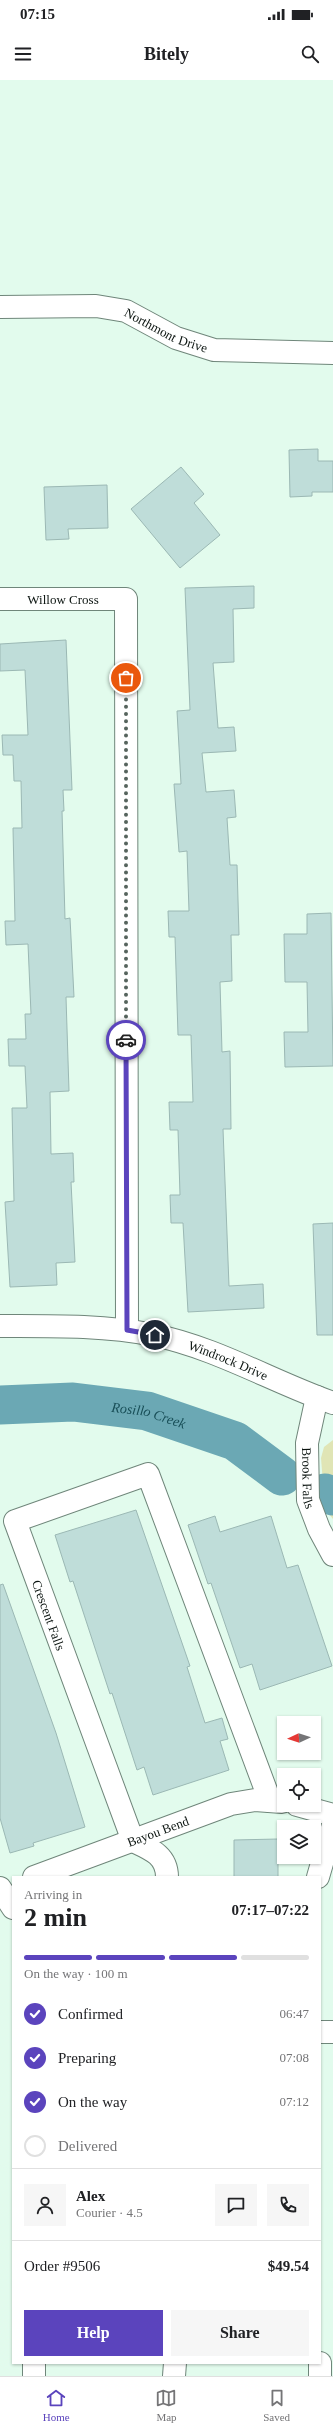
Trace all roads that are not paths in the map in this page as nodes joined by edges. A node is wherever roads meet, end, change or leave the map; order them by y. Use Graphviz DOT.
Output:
graph roads {
  1 [pos="0,307"];
  2 [pos="333,353"];
  3 [pos="0,599"];
  4 [pos="0,1326"];
  5 [pos="127,1330"];
  6 [pos="325,1400"];
  7 [pos="333,1555"];
  8 [pos="277,1801"];
  9 [pos="321,1812"];
  10 [pos="333,1815"];
  11 [pos="333,1825"];
  12 [pos="133,1841"];
  13 [pos="37,1876"];
  14 [pos="167,1876"];
  15 [pos="318,1876"];
  16 [pos="12,1885"];
  17 [pos="0,1889"];
  18 [pos="12,1907"];
  19 [pos="321,2032"];
  20 [pos="333,2032"];
  21 [pos="34,2364"];
  22 [pos="175,2364"];
  23 [pos="320,2364"];
  24 [pos="34,2376"];
  25 [pos="174,2376"];
  26 [pos="320,2376"];
  1 -- 2 [label="street, Northmont Drive"];
  3 -- 5 [label="street, Willow Cross"];
  4 -- 5 [label="street, Windrock Drive"];
  5 -- 6 [label="street, Windrock Drive"];
  6 -- 7 [label="street, Brook Falls"];
  8 -- 12 [label="street, Bayou Bend"];
  8 -- 12 [label="street, Crescent Falls"];
  9 -- 10 [label="street"];
  11 -- 15 [label="street"];
  12 -- 13 [label="street, Bayou Bend"];
  12 -- 14 [label="street"];
  16 -- 17 [label="street"];
  17 -- 18 [label="street"];
  19 -- 20 [label="street"];
  21 -- 24 [label="street"];
  22 -- 25 [label="street"];
  23 -- 26 [label="street"];
}
